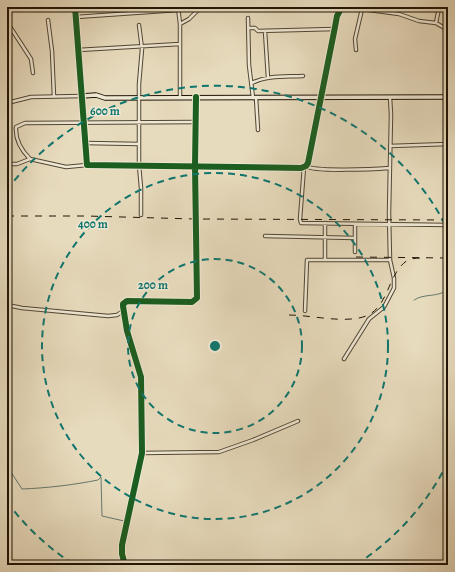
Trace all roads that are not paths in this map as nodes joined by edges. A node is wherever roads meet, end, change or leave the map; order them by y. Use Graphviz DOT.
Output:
graph roads {
  1 [pos="75,7"];
  2 [pos="201,7"];
  3 [pos="342,7"];
  4 [pos="440,8"];
  5 [pos="178,9"];
  6 [pos="76,17"];
  7 [pos="248,18"];
  8 [pos="48,20"];
  9 [pos="7,22"];
  10 [pos="436,22"];
  11 [pos="180,24"];
  12 [pos="139,25"];
  13 [pos="248,28"];
  14 [pos="334,29"];
  15 [pos="448,30"];
  16 [pos="265,31"];
  17 [pos="180,44"];
  18 [pos="141,46"];
  19 [pos="356,50"];
  20 [pos="77,51"];
  21 [pos="33,73"];
  22 [pos="303,76"];
  23 [pos="268,78"];
  24 [pos="252,83"];
  25 [pos="82,96"];
  26 [pos="54,97"];
  27 [pos="180,97"];
  28 [pos="196,97"];
  29 [pos="448,97"];
  30 [pos="139,98"];
  31 [pos="254,98"];
  32 [pos="320,98"];
  33 [pos="390,98"];
  34 [pos="7,103"];
  35 [pos="85,122"];
  36 [pos="140,122"];
  37 [pos="196,122"];
  38 [pos="258,130"];
  39 [pos="86,143"];
  40 [pos="139,144"];
  41 [pos="448,144"];
  42 [pos="390,146"];
  43 [pos="30,159"];
  44 [pos="7,164"];
  45 [pos="87,165"];
  46 [pos="139,165"];
  47 [pos="195,166"];
  48 [pos="305,166"];
  49 [pos="389,168"];
  50 [pos="141,215"];
  51 [pos="325,223"];
  52 [pos="355,224"];
  53 [pos="390,224"];
  54 [pos="448,224"];
  55 [pos="265,236"];
  56 [pos="325,238"];
  57 [pos="355,238"];
  58 [pos="355,252"];
  59 [pos="325,260"];
  60 [pos="390,260"];
  61 [pos="7,305"];
  62 [pos="123,311"];
  63 [pos="305,311"];
  64 [pos="344,359"];
  65 [pos="298,421"];
  66 [pos="142,453"];
  67 [pos="125,565"];
  1 -- 6 [label="street"];
  2 -- 11 [label="street"];
  3 -- 14 [label="street"];
  4 -- 10 [label="street"];
  5 -- 6 [label="street"];
  5 -- 11 [label="street"];
  6 -- 20 [label="street"];
  7 -- 13 [label="street"];
  8 -- 26 [label="street"];
  9 -- 21 [label="street"];
  10 -- 15 [label="street"];
  10 -- 19 [label="street"];
  11 -- 17 [label="street"];
  12 -- 18 [label="street"];
  13 -- 16 [label="street"];
  13 -- 24 [label="street"];
  14 -- 16 [label="street"];
  14 -- 32 [label="street"];
  16 -- 23 [label="street"];
  17 -- 18 [label="street"];
  17 -- 27 [label="street"];
  18 -- 20 [label="street"];
  18 -- 30 [label="street"];
  20 -- 25 [label="street"];
  22 -- 23 [label="street"];
  23 -- 24 [label="street"];
  24 -- 31 [label="street"];
  25 -- 26 [label="street"];
  25 -- 30 [label="street"];
  25 -- 35 [label="street"];
  26 -- 34 [label="street"];
  27 -- 28 [label="street"];
  27 -- 30 [label="street"];
  28 -- 31 [label="street"];
  28 -- 37 [label="street"];
  29 -- 33 [label="street"];
  30 -- 36 [label="street"];
  31 -- 32 [label="street"];
  31 -- 38 [label="street"];
  32 -- 33 [label="street"];
  32 -- 48 [label="street"];
  33 -- 42 [label="street"];
  35 -- 36 [label="street"];
  35 -- 39 [label="street"];
  35 -- 43 [label="street"];
  36 -- 37 [label="street"];
  36 -- 40 [label="street"];
  37 -- 47 [label="street"];
  39 -- 40 [label="street"];
  39 -- 45 [label="street"];
  40 -- 46 [label="street"];
  41 -- 42 [label="street"];
  42 -- 49 [label="street"];
  43 -- 44 [label="street"];
  43 -- 45 [label="street"];
  45 -- 46 [label="street"];
  46 -- 47 [label="street"];
  46 -- 50 [label="street"];
  47 -- 48 [label="street"];
  47 -- 62 [label="street"];
  48 -- 49 [label="street"];
  48 -- 51 [label="street"];
  49 -- 53 [label="street"];
  51 -- 52 [label="street"];
  51 -- 56 [label="street"];
  52 -- 53 [label="street"];
  52 -- 57 [label="street"];
  53 -- 54 [label="street"];
  53 -- 60 [label="street"];
  55 -- 56 [label="street"];
  56 -- 57 [label="street"];
  56 -- 59 [label="street"];
  57 -- 58 [label="street"];
  59 -- 60 [label="street"];
  59 -- 63 [label="street"];
  60 -- 64 [label="street"];
  61 -- 62 [label="street"];
  62 -- 66 [label="street"];
  65 -- 66 [label="street"];
  66 -- 67 [label="street"];
}
